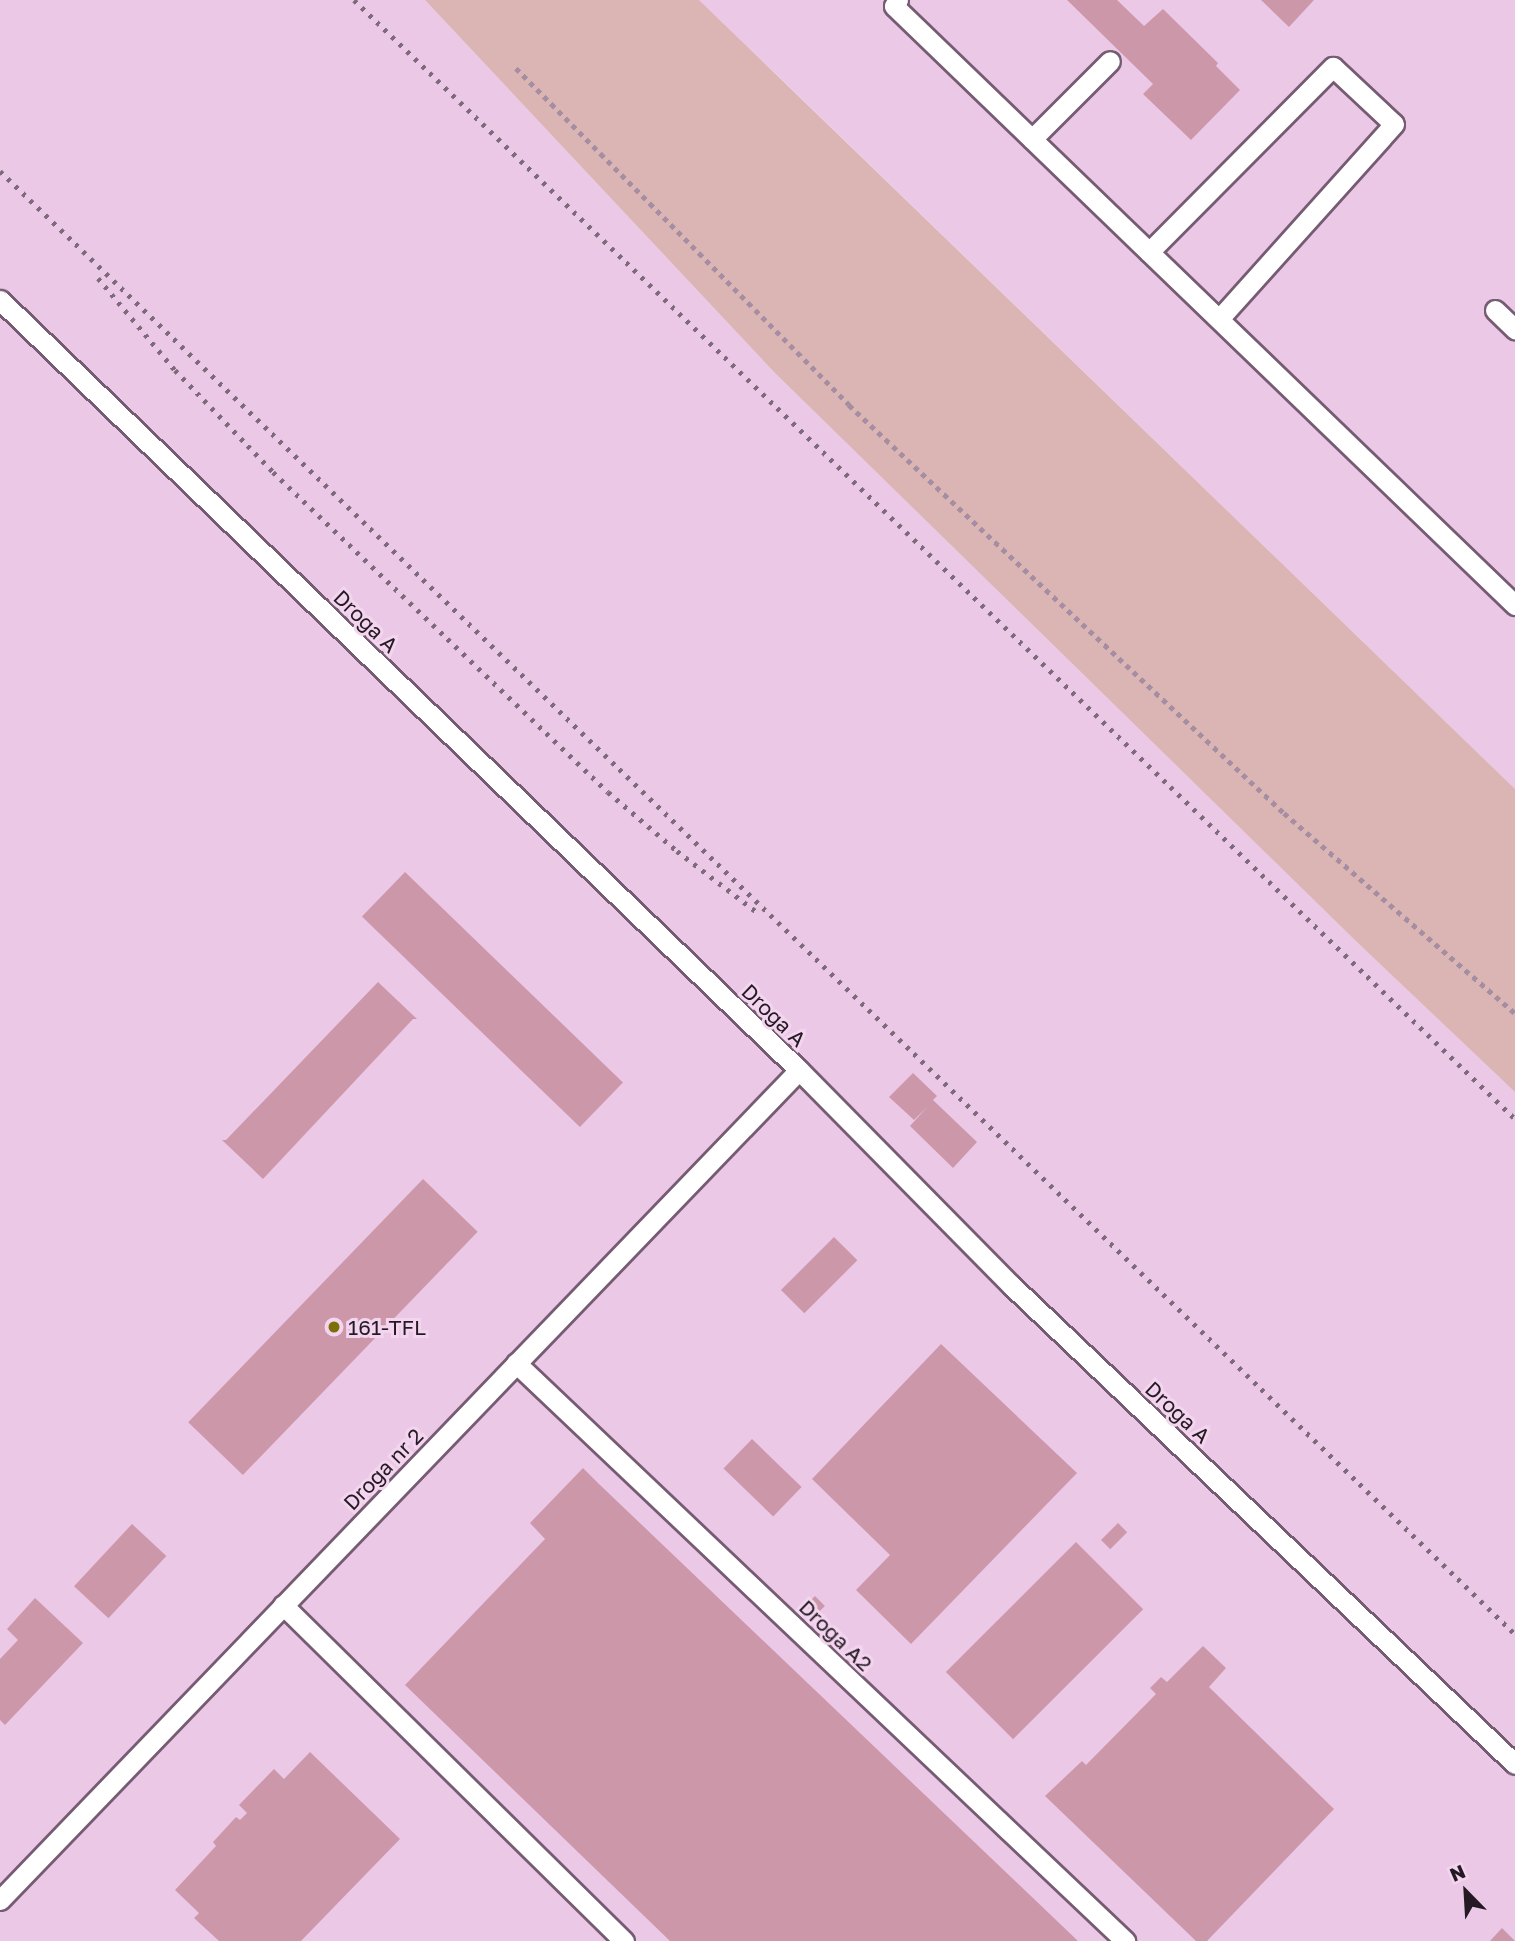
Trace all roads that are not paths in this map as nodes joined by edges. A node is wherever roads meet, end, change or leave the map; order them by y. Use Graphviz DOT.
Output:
graph roads {
  1 [pos="898,0"];
  2 [pos="1110,61"];
  3 [pos="1032,139"];
  4 [pos="1149,252"];
  5 [pos="0,300"];
  6 [pos="1495,310"];
  7 [pos="1219,319"];
  8 [pos="1515,329"];
  9 [pos="1515,605"];
  10 [pos="799,1070"];
  11 [pos="516,1363"];
  12 [pos="283,1605"];
  13 [pos="1515,1764"];
  14 [pos="0,1900"];
  15 [pos="624,1941"];
  16 [pos="1125,1941"];
  1 -- 3 [label="lane"];
  2 -- 3 [label="lane"];
  3 -- 4 [label="lane"];
  4 -- 7 [label="lane"];
  4 -- 7 [label="lane"];
  5 -- 10 [label="lane, Droga A"];
  6 -- 8 [label="lane"];
  7 -- 9 [label="lane"];
  10 -- 11 [label="lane, Droga nr 2"];
  10 -- 13 [label="lane, Droga A"];
  11 -- 12 [label="lane, Droga nr 2"];
  11 -- 16 [label="lane, Droga A2"];
  12 -- 14 [label="lane, Droga nr 2"];
  12 -- 15 [label="lane"];
}
